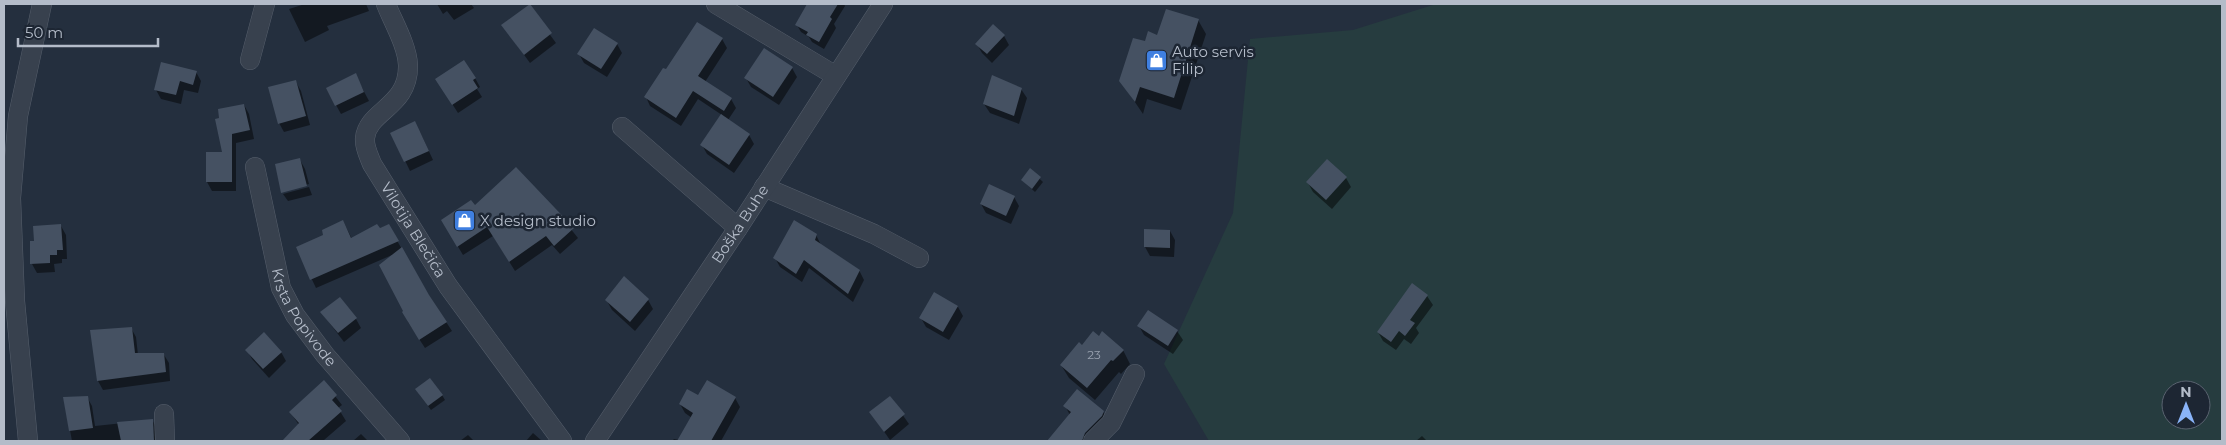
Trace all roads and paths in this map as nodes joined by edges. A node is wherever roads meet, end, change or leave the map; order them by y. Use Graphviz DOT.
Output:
graph roads {
  1 [pos="42,4"];
  2 [pos="265,4"];
  3 [pos="386,4"];
  4 [pos="716,4"];
  5 [pos="883,4"];
  6 [pos="250,60"];
  7 [pos="836,76"];
  8 [pos="622,127"];
  9 [pos="255,168"];
  10 [pos="764,187"];
  11 [pos="738,228"];
  12 [pos="919,258"];
  13 [pos="1135,374"];
  14 [pos="164,414"];
  15 [pos="28,441"];
  16 [pos="165,441"];
  17 [pos="400,441"];
  18 [pos="562,441"];
  19 [pos="595,441"];
  20 [pos="1093,441"];
  1 -- 15 [label="street"];
  2 -- 6 [label="street"];
  3 -- 18 [label="street, Vilotija Blečića"];
  4 -- 7 [label="street"];
  5 -- 7 [label="street, Boška Buhe"];
  7 -- 10 [label="street, Boška Buhe"];
  8 -- 11 [label="street"];
  9 -- 17 [label="street, Krsta Popivode"];
  10 -- 11 [label="street, Boška Buhe"];
  10 -- 12 [label="street"];
  11 -- 19 [label="street, Boška Buhe"];
  13 -- 20 [label="street"];
  14 -- 16 [label="street"];
}
